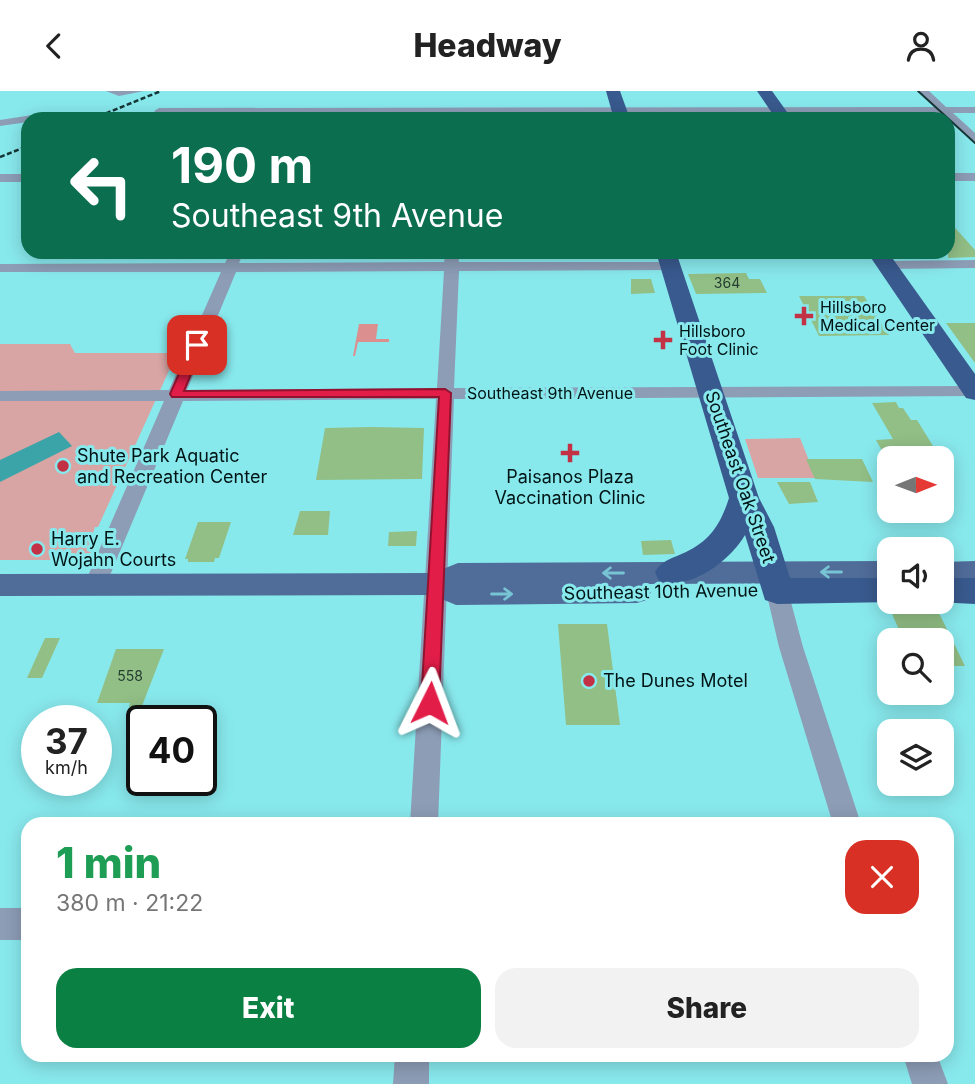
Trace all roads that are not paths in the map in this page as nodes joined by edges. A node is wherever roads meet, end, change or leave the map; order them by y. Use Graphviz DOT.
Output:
graph roads {
  1 [pos="111,91"];
  2 [pos="139,91"];
  3 [pos="613,91"];
  4 [pos="764,91"];
  5 [pos="911,91"];
  6 [pos="923,91"];
  7 [pos="304,99"];
  8 [pos="459,110"];
  9 [pos="975,110"];
  10 [pos="159,111"];
  11 [pos="173,112"];
  12 [pos="298,112"];
  13 [pos="394,112"];
  14 [pos="524,112"];
  15 [pos="620,112"];
  16 [pos="779,112"];
  17 [pos="937,112"];
  18 [pos="937,112"];
  19 [pos="950,112"];
  20 [pos="21,120"];
  21 [pos="0,123"];
  22 [pos="955,125"];
  23 [pos="955,133"];
  24 [pos="975,139"];
  25 [pos="975,152"];
  26 [pos="955,177"];
  27 [pos="975,177"];
  28 [pos="0,178"];
  29 [pos="21,178"];
  30 [pos="21,256"];
  31 [pos="452,259"];
  32 [pos="668,259"];
  33 [pos="883,259"];
  34 [pos="898,259"];
  35 [pos="234,260"];
  36 [pos="975,264"];
  37 [pos="6,268"];
  38 [pos="0,283"];
  39 [pos="975,391"];
  40 [pos="710,392"];
  41 [pos="445,393"];
  42 [pos="176,394"];
  43 [pos="0,395"];
  44 [pos="744,498"];
  45 [pos="671,572"];
  46 [pos="954,572"];
  47 [pos="975,572"];
  48 [pos="877,573"];
  49 [pos="775,582"];
  50 [pos="436,584"];
  51 [pos="0,585"];
  52 [pos="95,585"];
  53 [pos="877,590"];
  54 [pos="954,591"];
  55 [pos="975,591"];
  56 [pos="424,817"];
  57 [pos="845,817"];
  58 [pos="0,924"];
  59 [pos="21,924"];
  60 [pos="412,1062"];
  61 [pos="922,1062"];
  62 [pos="411,1084"];
  63 [pos="930,1084"];
  1 -- 2 [label="street"];
  3 -- 15 [label="highway"];
  4 -- 16 [label="highway"];
  5 -- 17 [label="street"];
  6 -- 18 [label="street"];
  7 -- 12 [label="street"];
  8 -- 13 [label="street"];
  8 -- 14 [label="street"];
  9 -- 19 [label="street"];
  10 -- 11 [label="street"];
  20 -- 21 [label="street"];
  22 -- 24 [label="street"];
  23 -- 25 [label="street"];
  26 -- 27 [label="street"];
  28 -- 29 [label="street"];
  30 -- 37 [label="street"];
  31 -- 32 [label="street"];
  31 -- 35 [label="street"];
  31 -- 41 [label="street"];
  32 -- 40 [label="highway, Southeast Oak Street"];
  33 -- 39 [label="highway"];
  34 -- 36 [label="street"];
  35 -- 37 [label="street"];
  35 -- 42 [label="street"];
  37 -- 38 [label="street"];
  39 -- 40 [label="street, Southeast 9th Avenue"];
  40 -- 41 [label="street, Southeast 9th Avenue"];
  40 -- 44 [label="highway, Southeast Oak Street"];
  41 -- 42 [label="street, Southeast 9th Avenue"];
  41 -- 50 [label="street"];
  42 -- 43 [label="street, Southeast 9th Avenue"];
  42 -- 52 [label="street"];
  44 -- 45 [label="highway"];
  44 -- 49 [label="highway, Southeast Oak Street"];
  45 -- 49 [label="main road, Southeast 10th Avenue"];
  45 -- 50 [label="main road, Southeast 10th Avenue, one-way"];
  46 -- 47 [label="main road"];
  48 -- 49 [label="main road, Southeast 10th Avenue, one-way"];
  50 -- 49 [label="main road, Southeast 10th Avenue, one-way"];
  49 -- 53 [label="highway, Southeast 10th Avenue"];
  49 -- 57 [label="street, Southeast Oak Street"];
  50 -- 52 [label="main road, Southeast 10th Avenue"];
  50 -- 56 [label="street"];
  51 -- 52 [label="main road, Southeast 10th Avenue"];
  54 -- 55 [label="highway"];
  58 -- 59 [label="street"];
  60 -- 62 [label="street"];
  61 -- 63 [label="street"];
}
